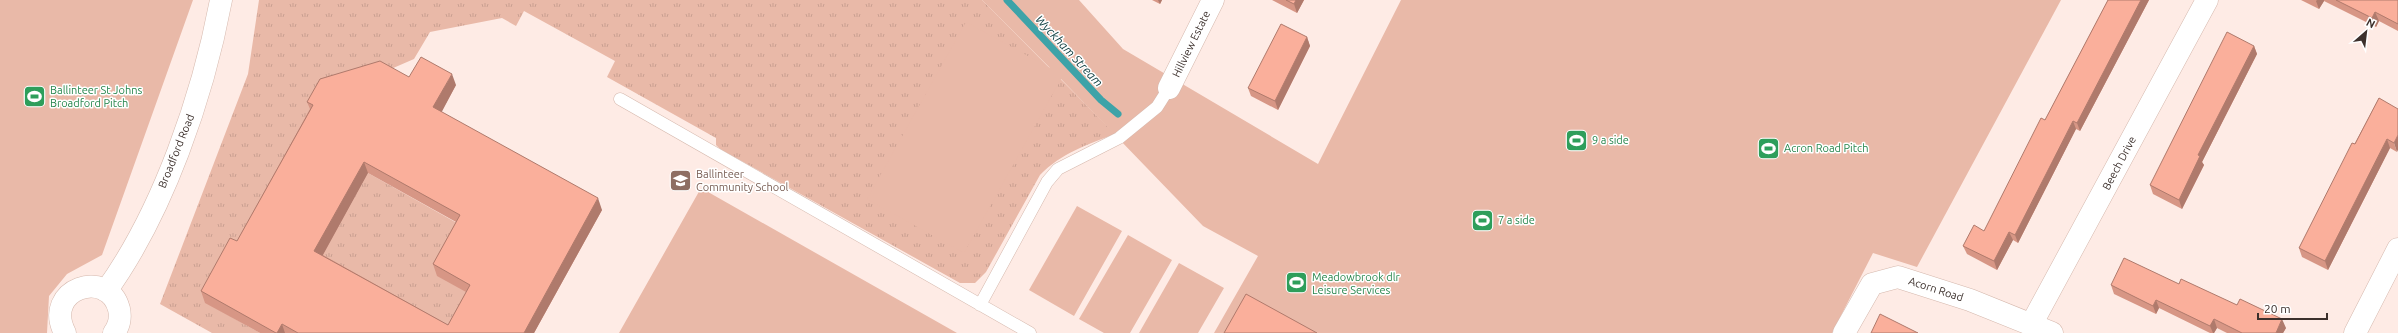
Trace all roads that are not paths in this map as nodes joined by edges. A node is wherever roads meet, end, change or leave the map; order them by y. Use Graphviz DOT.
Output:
graph roads {
  1 [pos="221,0"];
  2 [pos="1213,0"];
  3 [pos="2207,0"];
  4 [pos="1169,88"];
  5 [pos="620,99"];
  6 [pos="2398,249"];
  7 [pos="106,291"];
  8 [pos="980,305"];
  9 [pos="2031,325"];
  10 [pos="118,332"];
  11 [pos="65,333"];
  12 [pos="1030,333"];
  13 [pos="1844,333"];
  14 [pos="2052,333"];
  15 [pos="2355,333"];
  1 -- 7 [label="street, Broadford Road"];
  2 -- 4 [label="street, Hillview Estate"];
  3 -- 9 [label="street, Beech Drive"];
  4 -- 8 [label="lane"];
  5 -- 8 [label="lane"];
  6 -- 15 [label="street"];
  7 -- 10 [label="street"];
  7 -- 11 [label="street"];
  8 -- 12 [label="lane"];
  9 -- 13 [label="street, Acorn Road"];
  9 -- 14 [label="street, Acorn Road"];
}
